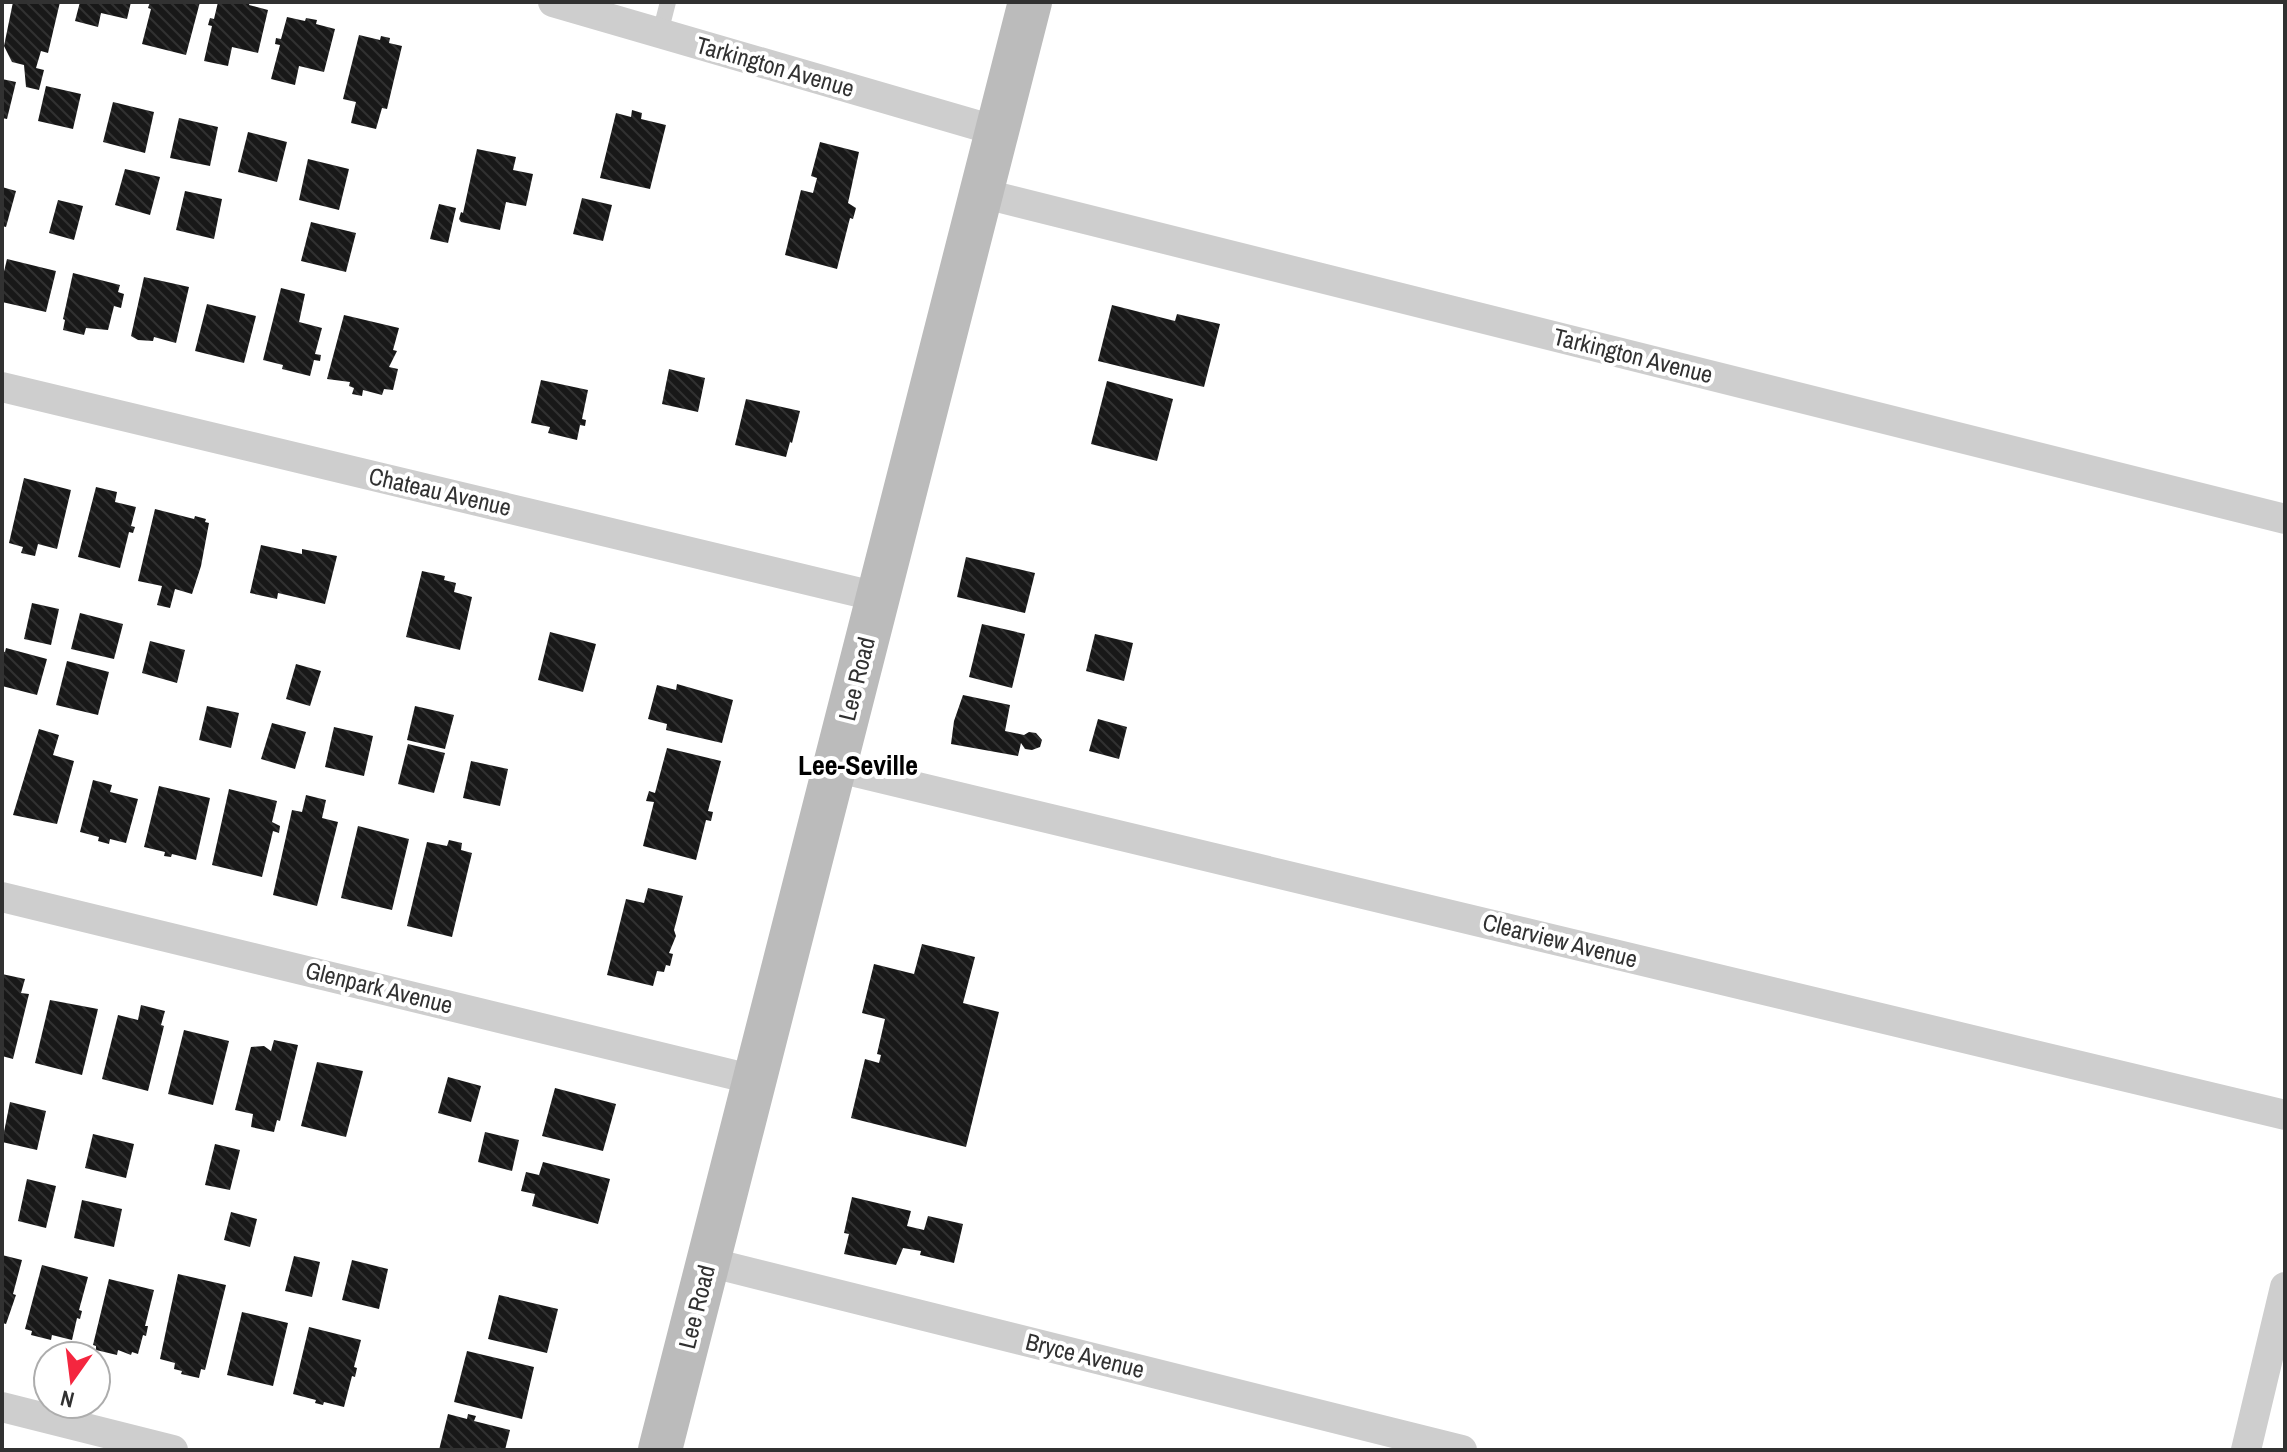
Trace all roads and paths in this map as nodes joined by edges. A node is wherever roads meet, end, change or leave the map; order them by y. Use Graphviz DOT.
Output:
graph roads {
  1 [pos="553,2"];
  2 [pos="668,2"];
  3 [pos="1030,2"];
  4 [pos="660,33"];
  5 [pos="997,131"];
  6 [pos="981,193"];
  7 [pos="2,387"];
  8 [pos="2285,519"];
  9 [pos="878,597"];
  10 [pos="834,767"];
  11 [pos="2,897"];
  12 [pos="755,1080"];
  13 [pos="2285,1115"];
  14 [pos="708,1262"];
  15 [pos="2285,1287"];
  16 [pos="2,1407"];
  17 [pos="173,1450"];
  18 [pos="660,1450"];
  19 [pos="1462,1450"];
  20 [pos="2246,1450"];
  1 -- 4 [label="street, Tarkington Avenue"];
  2 -- 4 [label="lane"];
  3 -- 5 [label="main road, Lee Road"];
  4 -- 5 [label="street, Tarkington Avenue"];
  5 -- 6 [label="main road, Lee Road"];
  6 -- 8 [label="street, Tarkington Avenue"];
  6 -- 9 [label="main road, Lee Road"];
  7 -- 9 [label="street, Chateau Avenue"];
  9 -- 10 [label="main road, Lee Road"];
  10 -- 12 [label="main road, Lee Road"];
  10 -- 13 [label="street, Clearview Avenue"];
  11 -- 12 [label="street, Glenpark Avenue"];
  12 -- 14 [label="main road, Lee Road"];
  14 -- 18 [label="main road, Lee Road"];
  14 -- 19 [label="street, Bryce Avenue"];
  15 -- 20 [label="street"];
  16 -- 17 [label="street"];
}
